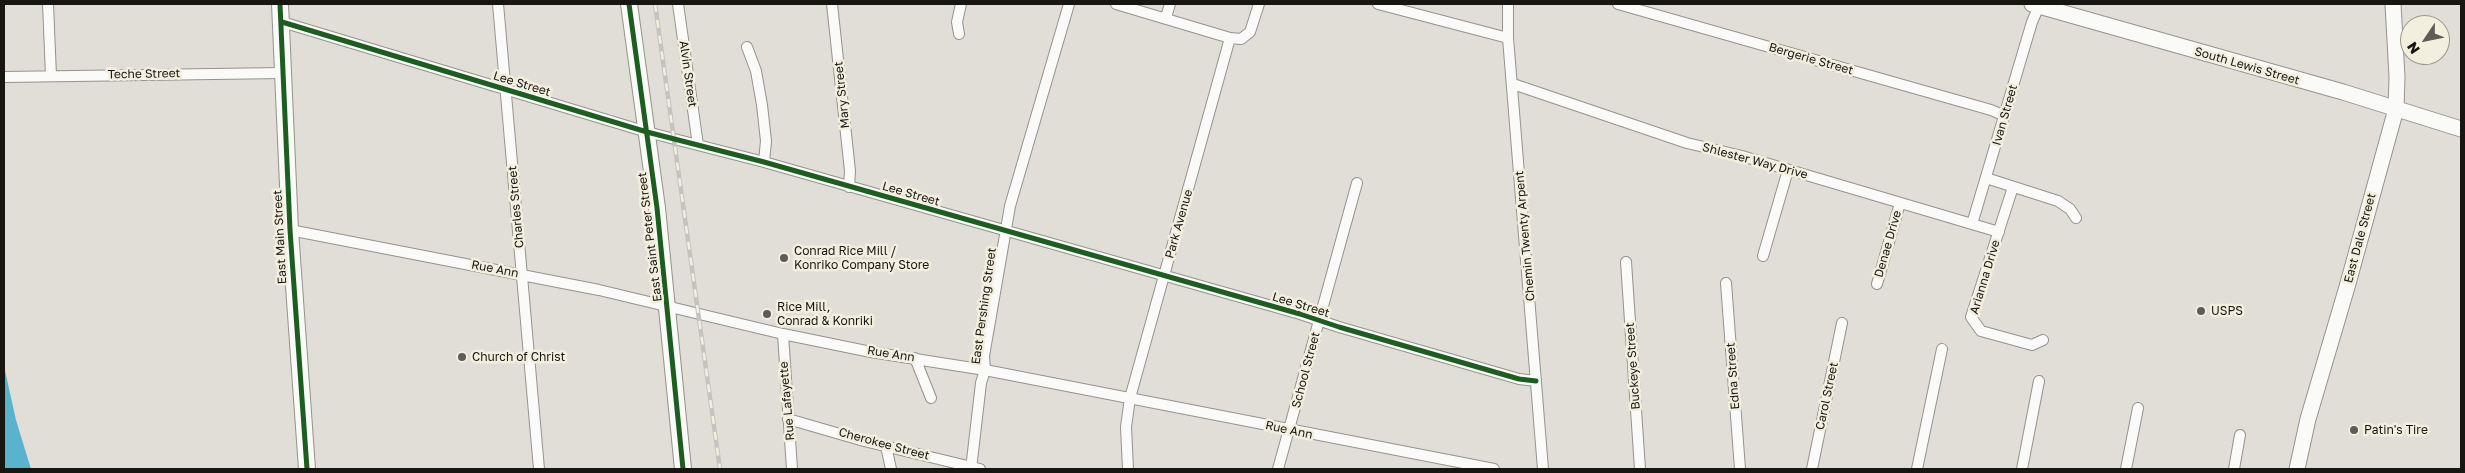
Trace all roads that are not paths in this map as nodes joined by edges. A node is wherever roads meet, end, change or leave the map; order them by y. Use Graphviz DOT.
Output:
graph roads {
  1 [pos="48,4"];
  2 [pos="280,4"];
  3 [pos="498,4"];
  4 [pos="629,4"];
  5 [pos="678,4"];
  6 [pos="832,4"];
  7 [pos="961,4"];
  8 [pos="1069,4"];
  9 [pos="1116,4"];
  10 [pos="1170,4"];
  11 [pos="1259,4"];
  12 [pos="1378,4"];
  13 [pos="1508,4"];
  14 [pos="1618,4"];
  15 [pos="2393,4"];
  16 [pos="2036,5"];
  17 [pos="1166,17"];
  18 [pos="282,22"];
  19 [pos="959,34"];
  20 [pos="1230,38"];
  21 [pos="1508,38"];
  22 [pos="747,47"];
  23 [pos="283,73"];
  24 [pos="51,76"];
  25 [pos="4,77"];
  26 [pos="1513,84"];
  27 [pos="505,90"];
  28 [pos="2396,109"];
  29 [pos="2005,116"];
  30 [pos="2461,129"];
  31 [pos="647,132"];
  32 [pos="698,145"];
  33 [pos="764,162"];
  34 [pos="1788,170"];
  35 [pos="1986,178"];
  36 [pos="1357,183"];
  37 [pos="849,187"];
  38 [pos="2013,187"];
  39 [pos="1900,203"];
  40 [pos="2076,218"];
  41 [pos="1972,224"];
  42 [pos="290,230"];
  43 [pos="1004,231"];
  44 [pos="1999,232"];
  45 [pos="1763,256"];
  46 [pos="1626,262"];
  47 [pos="522,274"];
  48 [pos="1164,276"];
  49 [pos="1726,283"];
  50 [pos="1877,284"];
  51 [pos="668,304"];
  52 [pos="1320,320"];
  53 [pos="1842,323"];
  54 [pos="783,334"];
  55 [pos="2043,340"];
  56 [pos="1942,349"];
  57 [pos="915,358"];
  58 [pos="985,370"];
  59 [pos="1536,381"];
  60 [pos="2039,381"];
  61 [pos="932,398"];
  62 [pos="1130,398"];
  63 [pos="2138,408"];
  64 [pos="788,419"];
  65 [pos="1290,430"];
  66 [pos="2240,434"];
  67 [pos="886,446"];
  68 [pos="974,468"];
  69 [pos="307,469"];
  70 [pos="539,469"];
  71 [pos="683,469"];
  72 [pos="792,469"];
  73 [pos="891,469"];
  74 [pos="1128,469"];
  75 [pos="1278,469"];
  76 [pos="1494,469"];
  77 [pos="1543,469"];
  78 [pos="1640,469"];
  79 [pos="1740,469"];
  80 [pos="1812,469"];
  81 [pos="1917,469"];
  82 [pos="2022,469"];
  83 [pos="2126,469"];
  84 [pos="2234,469"];
  85 [pos="2297,469"];
  1 -- 24 [label="street"];
  2 -- 18 [label="main road, East Main Street"];
  3 -- 27 [label="street, Charles Street"];
  4 -- 31 [label="main road, East Saint Peter Street"];
  5 -- 32 [label="street, Alvin Street"];
  6 -- 37 [label="street, Mary Street"];
  7 -- 19 [label="street"];
  8 -- 43 [label="street, East Pershing Street"];
  9 -- 17 [label="street"];
  10 -- 17 [label="street"];
  11 -- 20 [label="street"];
  12 -- 21 [label="street"];
  13 -- 21 [label="street, Chemin Twenty Arpent"];
  14 -- 29 [label="street, Bergerie Street"];
  15 -- 28 [label="street, East Dale Street"];
  16 -- 28 [label="street, South Lewis Street"];
  16 -- 29 [label="street, Ivan Street"];
  17 -- 20 [label="street"];
  18 -- 23 [label="main road, East Main Street"];
  18 -- 27 [label="street, Lee Street"];
  20 -- 48 [label="street, Park Avenue"];
  21 -- 26 [label="street, Chemin Twenty Arpent"];
  22 -- 33 [label="street"];
  23 -- 24 [label="street, Teche Street"];
  23 -- 42 [label="main road, East Main Street"];
  24 -- 25 [label="street, Teche Street"];
  26 -- 34 [label="street, Shlester Way Drive"];
  26 -- 59 [label="street, Chemin Twenty Arpent"];
  27 -- 31 [label="street, Lee Street"];
  27 -- 47 [label="street, Charles Street"];
  28 -- 30 [label="street, South Lewis Street"];
  28 -- 85 [label="street, East Dale Street"];
  29 -- 35 [label="street, Ivan Street"];
  31 -- 32 [label="street, Lee Street"];
  31 -- 51 [label="main road, East Saint Peter Street"];
  32 -- 33 [label="street, Lee Street"];
  33 -- 37 [label="street, Lee Street"];
  34 -- 39 [label="street, Shlester Way Drive"];
  34 -- 45 [label="street"];
  35 -- 38 [label="street"];
  35 -- 41 [label="street, Ivan Street"];
  36 -- 52 [label="street, School Street"];
  37 -- 43 [label="street, Lee Street"];
  38 -- 40 [label="street"];
  38 -- 44 [label="street, Arianna Drive"];
  39 -- 41 [label="street, Shlester Way Drive"];
  39 -- 50 [label="street, Denae Drive"];
  41 -- 44 [label="street, Shlester Way Drive"];
  42 -- 47 [label="street, Rue Ann"];
  42 -- 69 [label="main road, East Main Street"];
  43 -- 48 [label="street, Lee Street"];
  43 -- 58 [label="street, East Pershing Street"];
  44 -- 55 [label="street, Arianna Drive"];
  46 -- 78 [label="street, Buckeye Street"];
  47 -- 51 [label="street, Rue Ann"];
  47 -- 70 [label="street, Charles Street"];
  48 -- 52 [label="street, Lee Street"];
  48 -- 62 [label="street, Park Avenue"];
  49 -- 79 [label="street, Edna Street"];
  51 -- 54 [label="street, Rue Ann"];
  51 -- 71 [label="main road, East Saint Peter Street"];
  52 -- 59 [label="street, Lee Street"];
  52 -- 65 [label="street, School Street"];
  53 -- 80 [label="street, Carol Street"];
  54 -- 57 [label="street, Rue Ann"];
  54 -- 64 [label="street, Rue Lafayette"];
  56 -- 81 [label="street"];
  57 -- 58 [label="street, Rue Ann"];
  57 -- 61 [label="street"];
  58 -- 62 [label="street, Rue Ann"];
  58 -- 68 [label="street, East Pershing Street"];
  59 -- 77 [label="street, Chemin Twenty Arpent"];
  60 -- 82 [label="street"];
  62 -- 65 [label="street, Rue Ann"];
  62 -- 74 [label="street, Park Avenue"];
  63 -- 83 [label="street"];
  64 -- 67 [label="street, Cherokee Street"];
  64 -- 72 [label="street, Rue Lafayette"];
  65 -- 75 [label="street, School Street"];
  65 -- 76 [label="street, Rue Ann"];
  66 -- 84 [label="street"];
  67 -- 68 [label="street, Cherokee Street"];
  67 -- 73 [label="street"];
}
